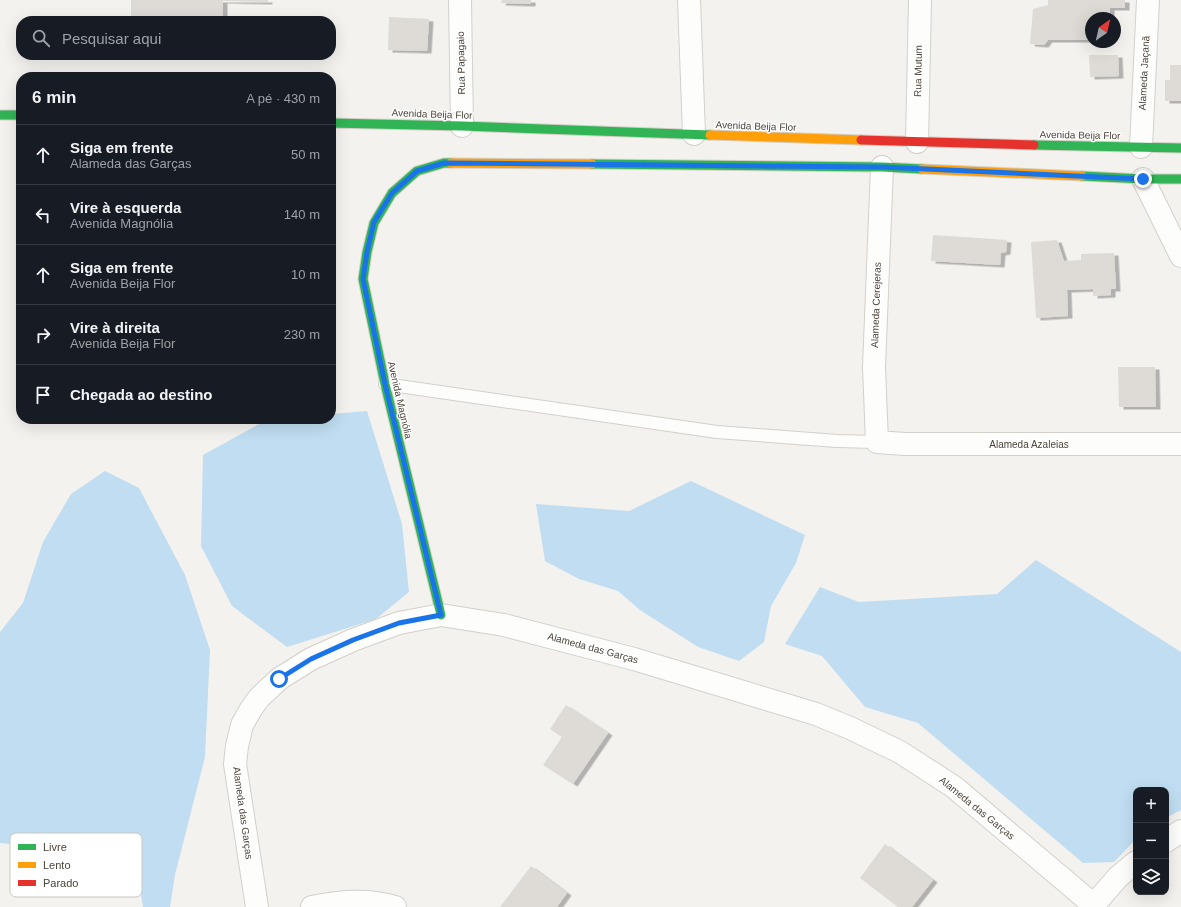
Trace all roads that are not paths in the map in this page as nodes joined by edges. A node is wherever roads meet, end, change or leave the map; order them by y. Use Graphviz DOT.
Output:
graph roads {
  1 [pos="460,0"];
  2 [pos="689,0"];
  3 [pos="920,0"];
  4 [pos="1148,0"];
  5 [pos="0,115"];
  6 [pos="16,115"];
  7 [pos="336,123"];
  8 [pos="462,126"];
  9 [pos="694,134"];
  10 [pos="917,142"];
  11 [pos="1141,147"];
  12 [pos="1181,148"];
  13 [pos="882,167"];
  14 [pos="1143,179"];
  15 [pos="1181,179"];
  16 [pos="1181,256"];
  17 [pos="385,384"];
  18 [pos="876,442"];
  19 [pos="1181,444"];
  20 [pos="441,615"];
  21 [pos="1181,831"];
  22 [pos="1169,839"];
  23 [pos="1133,864"];
  24 [pos="1094,906"];
  25 [pos="257,907"];
  26 [pos="312,907"];
  27 [pos="395,907"];
  1 -- 8 [label="street, Rua Papagaio"];
  2 -- 9 [label="street"];
  3 -- 10 [label="street, Rua Mutum"];
  4 -- 11 [label="street, Alameda Jaçanã"];
  5 -- 6 [label="street"];
  7 -- 8 [label="street, Avenida Beija Flor"];
  8 -- 9 [label="street, Avenida Beija Flor"];
  9 -- 10 [label="street, Avenida Beija Flor"];
  10 -- 11 [label="street, Avenida Beija Flor"];
  11 -- 12 [label="street, Avenida Beija Flor"];
  13 -- 14 [label="street"];
  13 -- 17 [label="street, Avenida Magnólia"];
  13 -- 18 [label="street, Alameda Cerejeras"];
  14 -- 15 [label="street"];
  14 -- 16 [label="street"];
  17 -- 18 [label="lane"];
  17 -- 20 [label="street, Avenida Magnólia"];
  18 -- 19 [label="street, Alameda Azaleias"];
  20 -- 24 [label="street, Alameda das Garças"];
  20 -- 25 [label="street, Alameda das Garças"];
  21 -- 22 [label="street"];
  23 -- 24 [label="street"];
  26 -- 27 [label="street"];
}
